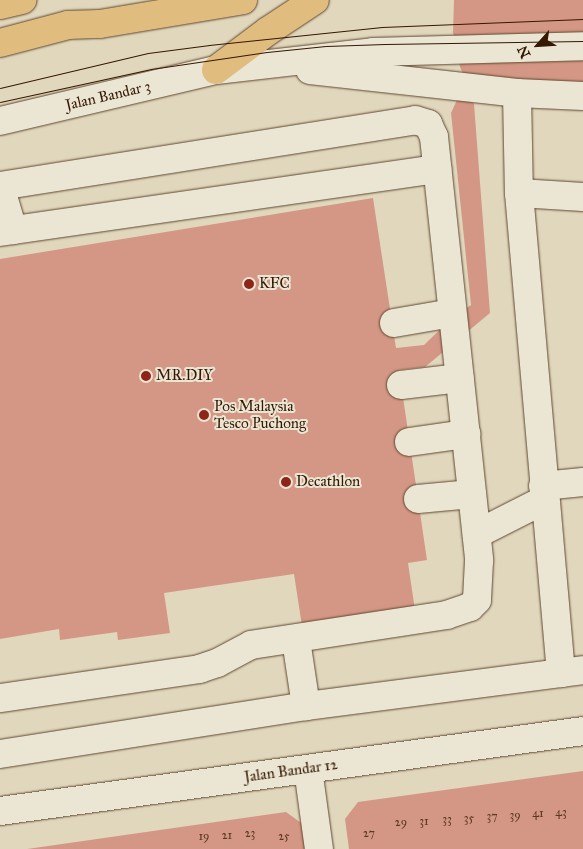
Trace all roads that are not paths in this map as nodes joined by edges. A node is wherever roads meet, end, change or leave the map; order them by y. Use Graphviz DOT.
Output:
graph roads {
  1 [pos="22,0"];
  2 [pos="243,0"];
  3 [pos="315,0"];
  4 [pos="0,6"];
  5 [pos="100,24"];
  6 [pos="0,43"];
  7 [pos="583,46"];
  8 [pos="0,62"];
  9 [pos="262,65"];
  10 [pos="216,70"];
  11 [pos="518,93"];
  12 [pos="583,96"];
  13 [pos="3,127"];
  14 [pos="437,169"];
  15 [pos="0,186"];
  16 [pos="519,193"];
  17 [pos="583,197"];
  18 [pos="7,231"];
  19 [pos="452,312"];
  20 [pos="394,324"];
  21 [pos="460,378"];
  22 [pos="401,385"];
  23 [pos="466,434"];
  24 [pos="410,442"];
  25 [pos="583,482"];
  26 [pos="544,493"];
  27 [pos="472,494"];
  28 [pos="418,499"];
  29 [pos="477,534"];
  30 [pos="296,640"];
  31 [pos="572,672"];
  32 [pos="0,698"];
  33 [pos="306,706"];
  34 [pos="583,731"];
  35 [pos="0,754"];
  36 [pos="308,769"];
  37 [pos="0,811"];
  38 [pos="319,849"];
  1 -- 4 [label="highway"];
  2 -- 5 [label="highway"];
  3 -- 10 [label="highway"];
  5 -- 6 [label="highway"];
  5 -- 8 [label="highway"];
  7 -- 9 [label="street"];
  9 -- 10 [label="street, Jalan Bandar 3"];
  9 -- 11 [label="street"];
  10 -- 13 [label="street, Jalan Bandar 3"];
  11 -- 12 [label="street"];
  11 -- 16 [label="street"];
  14 -- 15 [label="street"];
  14 -- 18 [label="street"];
  14 -- 19 [label="street"];
  15 -- 18 [label="street"];
  16 -- 17 [label="street"];
  16 -- 26 [label="street"];
  19 -- 20 [label="street"];
  19 -- 21 [label="street"];
  21 -- 22 [label="street"];
  21 -- 23 [label="street"];
  23 -- 24 [label="street"];
  23 -- 27 [label="street"];
  25 -- 26 [label="street"];
  26 -- 29 [label="street"];
  26 -- 31 [label="street"];
  27 -- 28 [label="street"];
  27 -- 29 [label="street"];
  29 -- 30 [label="street"];
  30 -- 32 [label="street"];
  30 -- 33 [label="street"];
  31 -- 33 [label="street"];
  33 -- 35 [label="street"];
  34 -- 36 [label="street, Jalan Bandar 12"];
  36 -- 37 [label="street, Jalan Bandar 12"];
  36 -- 38 [label="street"];
}
